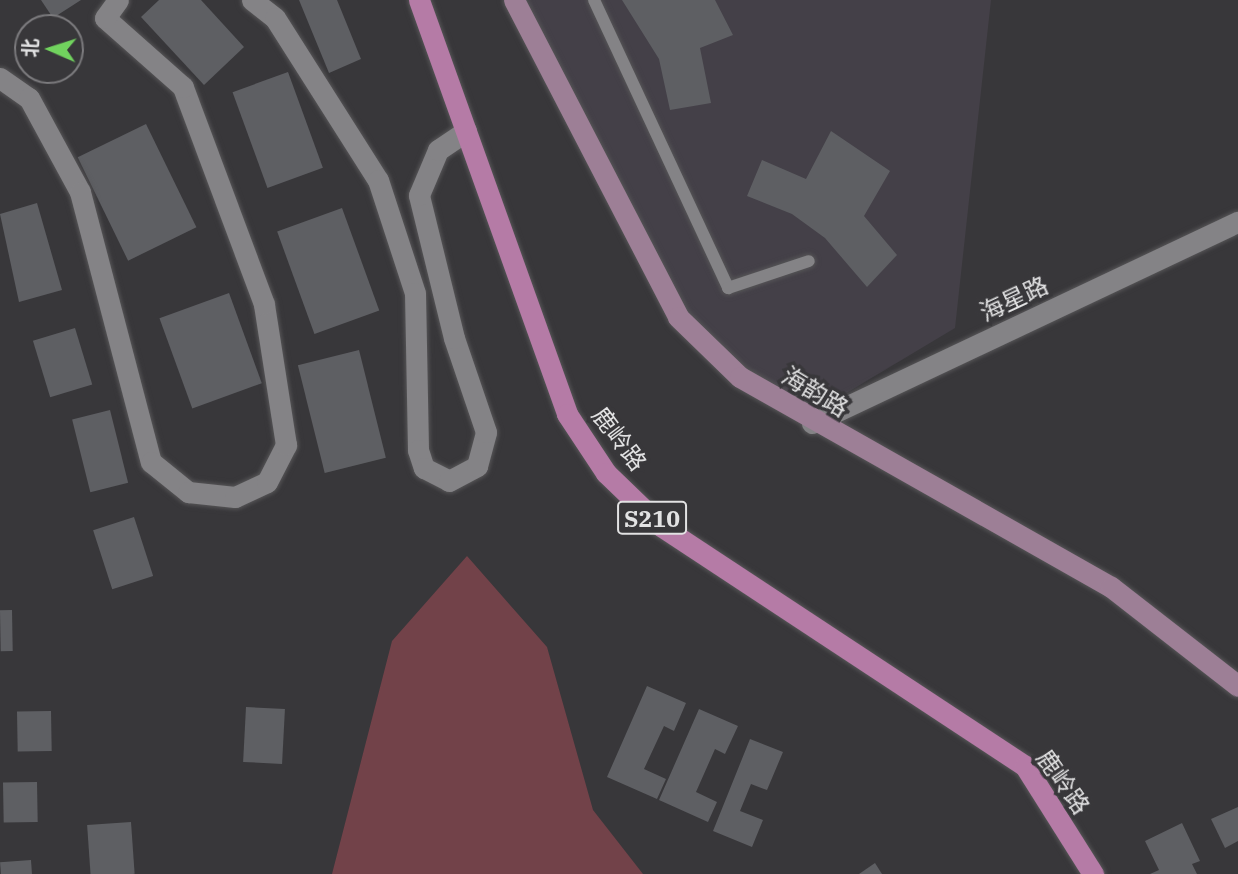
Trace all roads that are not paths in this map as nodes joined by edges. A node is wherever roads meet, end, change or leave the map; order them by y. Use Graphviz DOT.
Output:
graph roads {
  1 [pos="118,0"];
  2 [pos="252,0"];
  3 [pos="419,0"];
  4 [pos="514,0"];
  5 [pos="594,0"];
  6 [pos="0,78"];
  7 [pos="466,131"];
  8 [pos="1238,222"];
  9 [pos="809,261"];
  10 [pos="812,423"];
  11 [pos="1238,686"];
  12 [pos="1093,874"];
  1 -- 6 [label="street"];
  2 -- 7 [label="street"];
  3 -- 7 [label="main road, 鹿岭路 / S210"];
  4 -- 10 [label="street, 海韵路"];
  5 -- 9 [label="lane"];
  7 -- 12 [label="main road, 鹿岭路 / S210"];
  8 -- 10 [label="street, 海星路"];
  10 -- 11 [label="street, 海韵路"];
}
